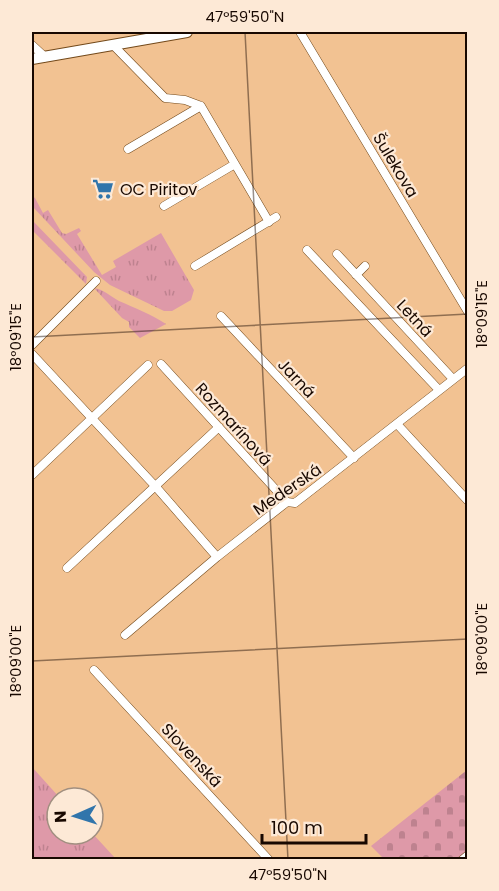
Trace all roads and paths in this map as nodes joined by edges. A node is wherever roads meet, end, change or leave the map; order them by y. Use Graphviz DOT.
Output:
graph roads {
  1 [pos="187,32"];
  2 [pos="300,32"];
  3 [pos="32,45"];
  4 [pos="114,46"];
  5 [pos="45,57"];
  6 [pos="32,59"];
  7 [pos="181,99"];
  8 [pos="201,106"];
  9 [pos="186,115"];
  10 [pos="128,149"];
  11 [pos="236,164"];
  12 [pos="164,206"];
  13 [pos="276,217"];
  14 [pos="269,222"];
  15 [pos="307,250"];
  16 [pos="338,254"];
  17 [pos="195,266"];
  18 [pos="365,266"];
  19 [pos="356,275"];
  20 [pos="96,281"];
  21 [pos="468,312"];
  22 [pos="221,316"];
  23 [pos="32,345"];
  24 [pos="32,354"];
  25 [pos="161,364"];
  26 [pos="148,365"];
  27 [pos="468,368"];
  28 [pos="453,379"];
  29 [pos="439,390"];
  30 [pos="92,419"];
  31 [pos="397,424"];
  32 [pos="219,427"];
  33 [pos="354,458"];
  34 [pos="32,475"];
  35 [pos="156,487"];
  36 [pos="468,501"];
  37 [pos="287,502"];
  38 [pos="217,557"];
  39 [pos="68,568"];
  40 [pos="125,635"];
  41 [pos="94,670"];
  42 [pos="468,855"];
  43 [pos="269,860"];
  44 [pos="462,860"];
  1 -- 4 [label="main road"];
  2 -- 21 [label="street, Šulekova"];
  3 -- 5 [label="street"];
  4 -- 5 [label="main road"];
  4 -- 7 [label="street"];
  5 -- 6 [label="main road"];
  7 -- 8 [label="street"];
  7 -- 9 [label="street"];
  8 -- 9 [label="street"];
  8 -- 11 [label="street"];
  9 -- 10 [label="street"];
  11 -- 12 [label="street"];
  11 -- 14 [label="street"];
  13 -- 14 [label="street"];
  14 -- 17 [label="street"];
  15 -- 29 [label="street"];
  16 -- 19 [label="street, Letná"];
  18 -- 19 [label="street"];
  19 -- 28 [label="street, Letná"];
  20 -- 23 [label="street"];
  22 -- 33 [label="street, Jarná"];
  24 -- 30 [label="street"];
  25 -- 32 [label="street, Rozmarínová"];
  26 -- 30 [label="street"];
  27 -- 28 [label="street, Mederská"];
  28 -- 29 [label="street, Mederská"];
  29 -- 31 [label="street, Mederská"];
  30 -- 34 [label="street"];
  30 -- 35 [label="street"];
  31 -- 33 [label="street, Mederská"];
  31 -- 36 [label="street"];
  32 -- 35 [label="street"];
  32 -- 37 [label="street, Rozmarínová"];
  33 -- 37 [label="street, Mederská"];
  35 -- 38 [label="street"];
  35 -- 39 [label="street"];
  37 -- 38 [label="street, Mederská"];
  38 -- 40 [label="street, Mederská"];
  41 -- 43 [label="street, Slovenská"];
  42 -- 44 [label="street"];
}
